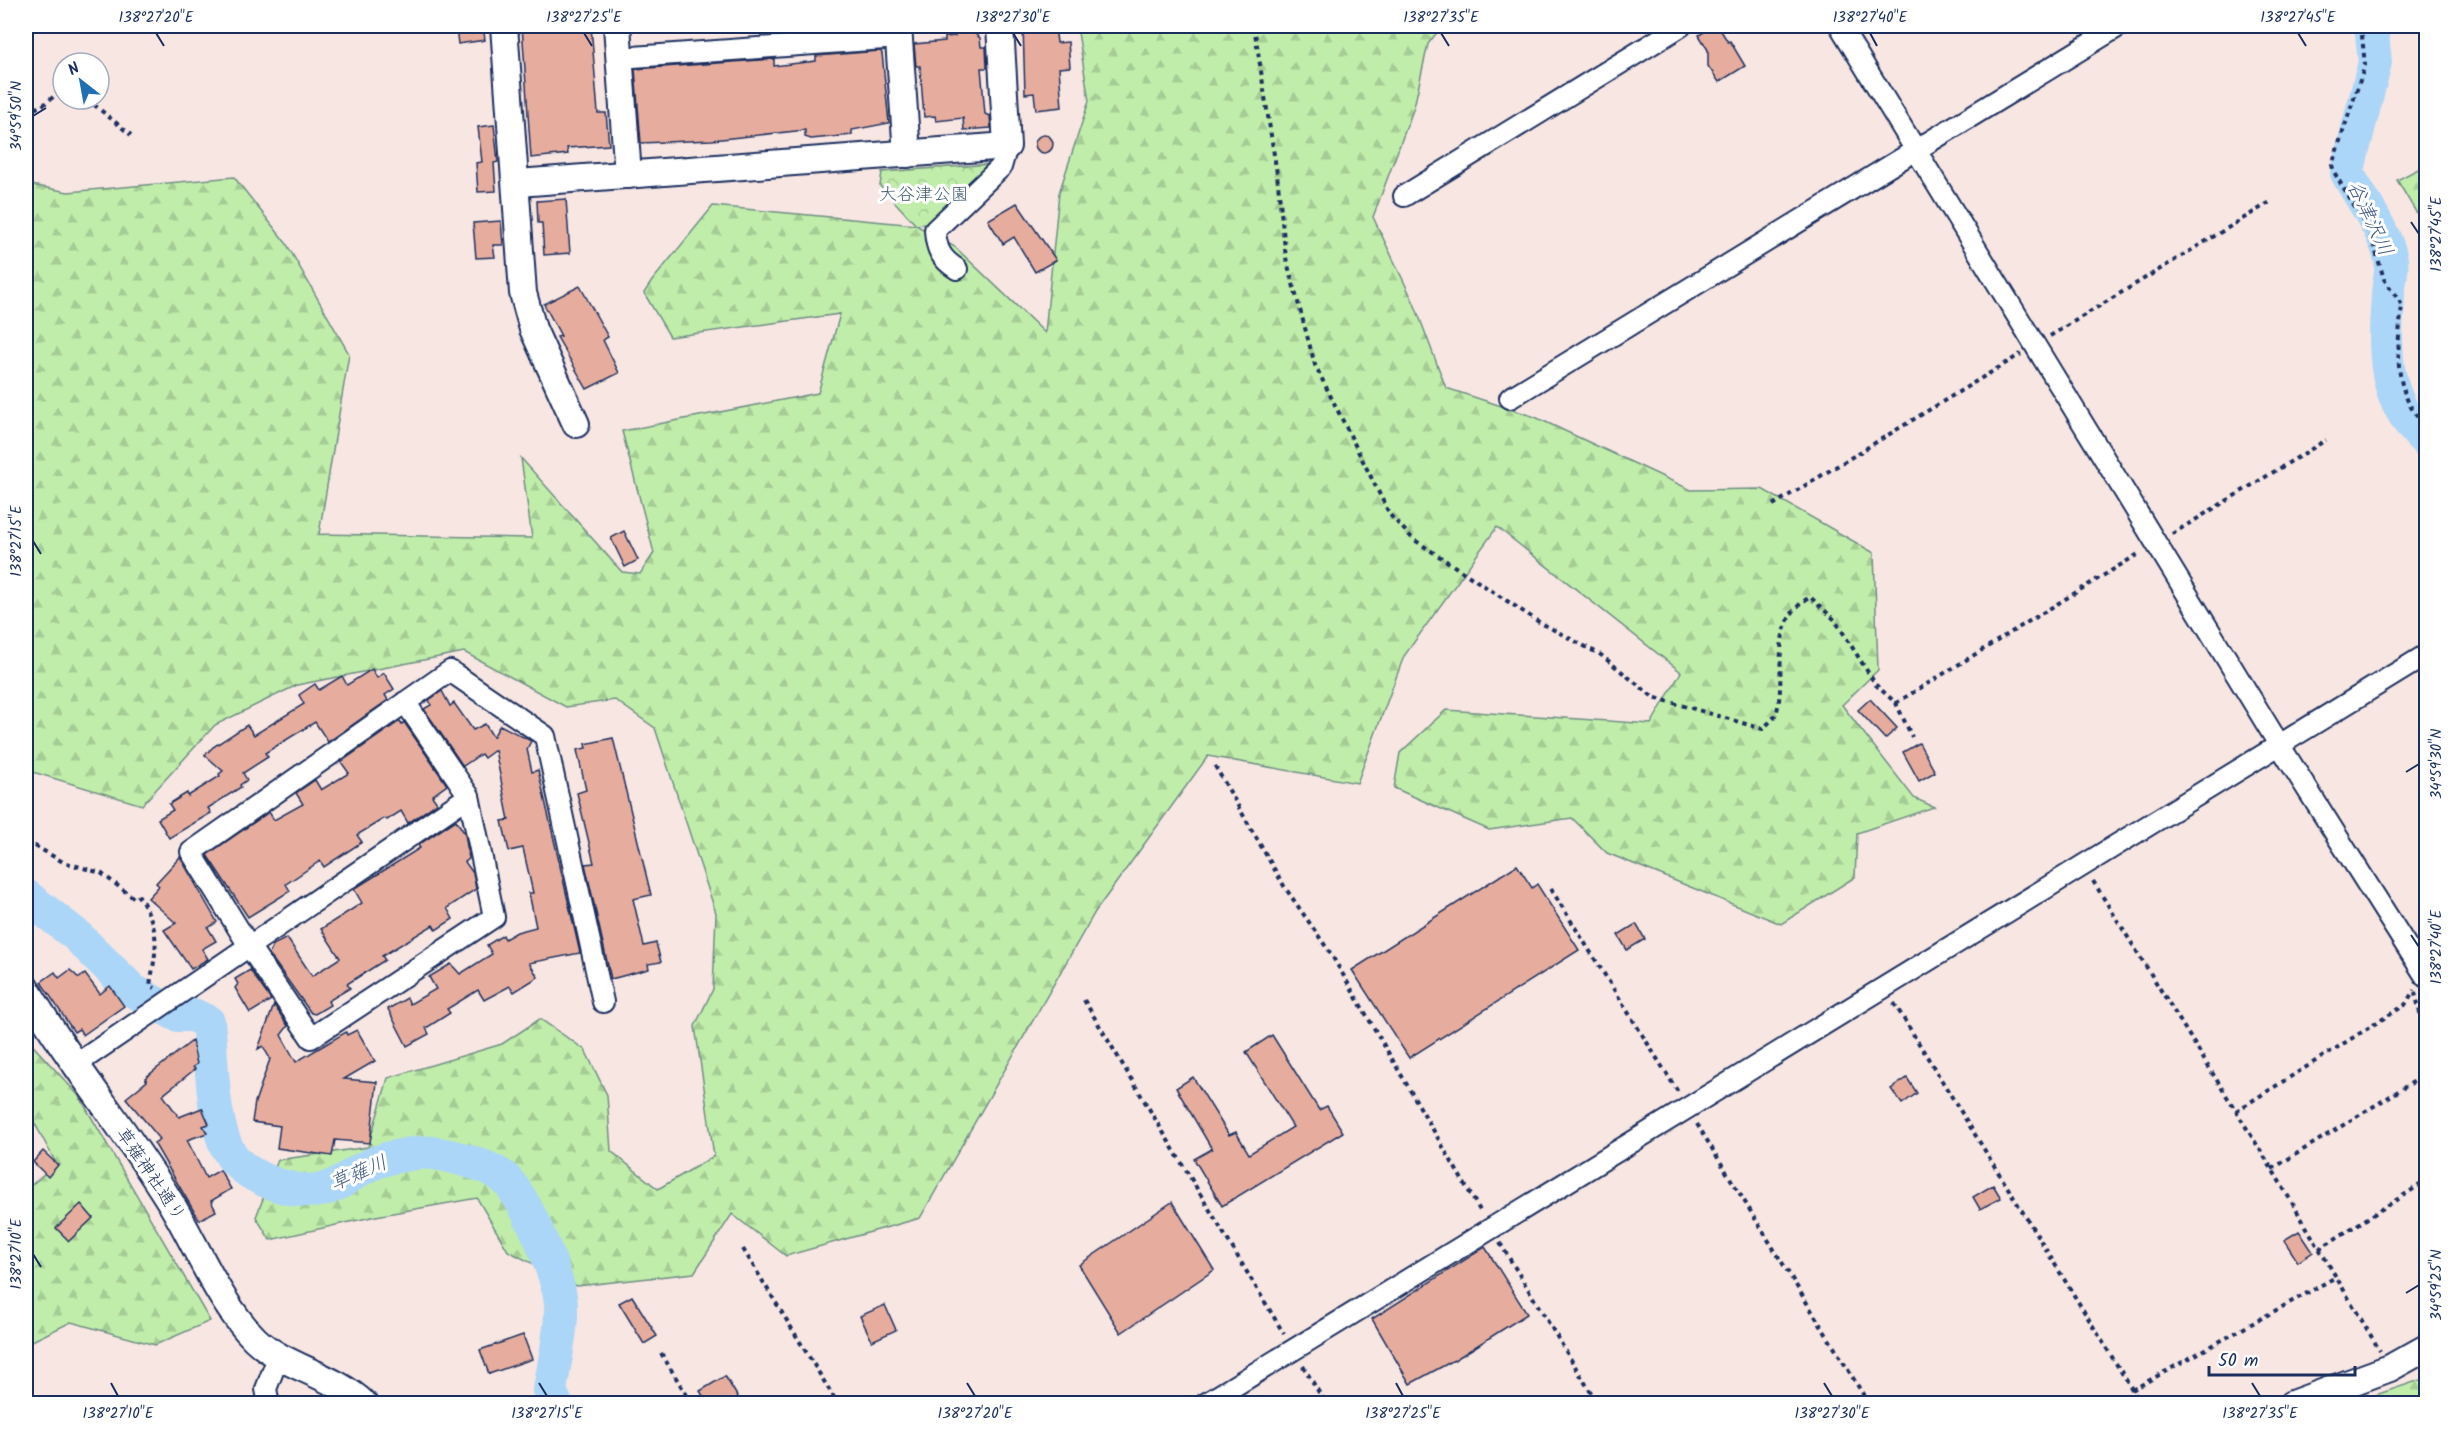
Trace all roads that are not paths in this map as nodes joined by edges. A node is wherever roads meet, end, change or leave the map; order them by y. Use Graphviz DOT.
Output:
graph roads {
  1 [pos="504,26"];
  2 [pos="616,26"];
  3 [pos="1000,26"];
  4 [pos="1681,26"];
  5 [pos="1840,26"];
  6 [pos="2119,26"];
  7 [pos="898,32"];
  8 [pos="619,58"];
  9 [pos="1007,146"];
  10 [pos="1916,150"];
  11 [pos="907,154"];
  12 [pos="628,175"];
  13 [pos="518,183"];
  14 [pos="1404,196"];
  15 [pos="957,269"];
  16 [pos="1510,398"];
  17 [pos="576,424"];
  18 [pos="2427,655"];
  19 [pos="405,702"];
  20 [pos="2280,746"];
  21 [pos="469,796"];
  22 [pos="249,946"];
  23 [pos="2421,983"];
  24 [pos="26,988"];
  25 [pos="603,1002"];
  26 [pos="75,1065"];
  27 [pos="2427,1348"];
  28 [pos="279,1355"];
  29 [pos="270,1404"];
  30 [pos="364,1404"];
  31 [pos="1205,1404"];
  32 [pos="2292,1404"];
  1 -- 13 [label="street"];
  2 -- 8 [label="street"];
  3 -- 9 [label="street"];
  4 -- 14 [label="street"];
  5 -- 10 [label="street"];
  6 -- 10 [label="street"];
  7 -- 8 [label="street"];
  7 -- 11 [label="street"];
  8 -- 12 [label="street"];
  9 -- 11 [label="street"];
  9 -- 15 [label="street"];
  10 -- 16 [label="street"];
  10 -- 20 [label="street"];
  11 -- 12 [label="street"];
  12 -- 13 [label="street"];
  13 -- 17 [label="street"];
  18 -- 20 [label="street"];
  19 -- 21 [label="street"];
  19 -- 22 [label="street"];
  19 -- 25 [label="street"];
  20 -- 23 [label="street"];
  20 -- 31 [label="street"];
  21 -- 22 [label="street"];
  21 -- 22 [label="street"];
  22 -- 26 [label="street"];
  24 -- 26 [label="street, 草薙神社通り"];
  26 -- 28 [label="street, 草薙神社通り"];
  27 -- 32 [label="street"];
  28 -- 29 [label="street"];
  28 -- 30 [label="street, 草薙神社通り"];
}
